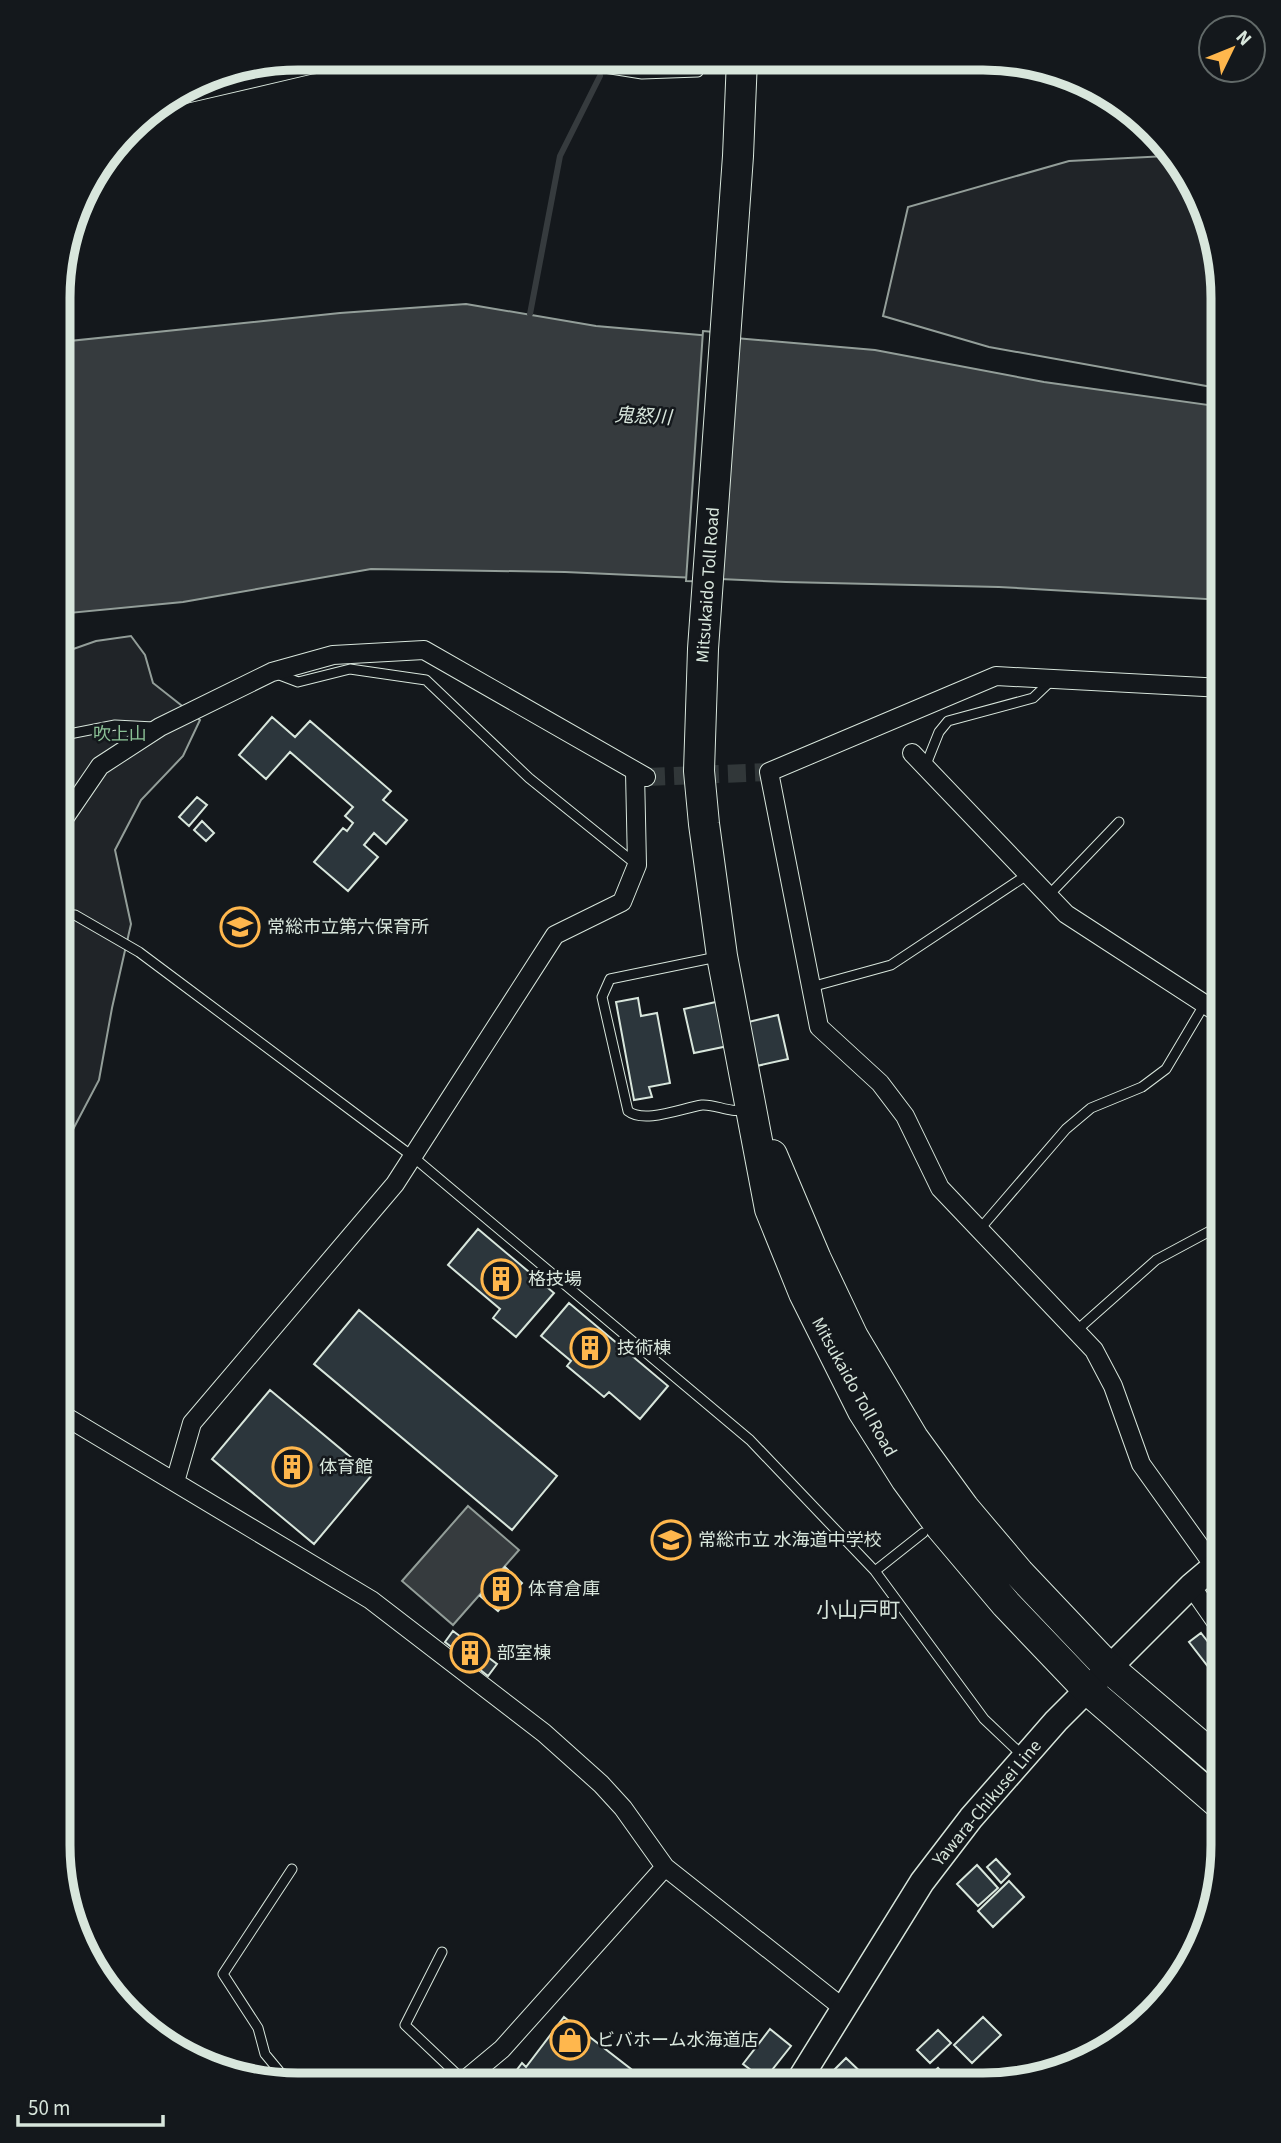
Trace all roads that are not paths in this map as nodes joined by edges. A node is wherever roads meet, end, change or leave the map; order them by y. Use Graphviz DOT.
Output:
graph roads {
  1 [pos="308,70"];
  2 [pos="617,70"];
  3 [pos="742,70"];
  4 [pos="698,72"];
  5 [pos="191,97"];
  6 [pos="272,672"];
  7 [pos="1054,678"];
  8 [pos="1211,687"];
  9 [pos="160,727"];
  10 [pos="70,734"];
  11 [pos="912,753"];
  12 [pos="925,767"];
  13 [pos="70,810"];
  14 [pos="1119,822"];
  15 [pos="637,865"];
  16 [pos="1027,875"];
  17 [pos="1048,896"];
  18 [pos="70,915"];
  19 [pos="722,956"];
  20 [pos="811,987"];
  21 [pos="1204,1005"];
  22 [pos="1211,1009"];
  23 [pos="750,1107"];
  24 [pos="412,1156"];
  25 [pos="979,1230"];
  26 [pos="1211,1230"];
  27 [pos="1076,1331"];
  28 [pos="70,1419"];
  29 [pos="175,1482"];
  30 [pos="923,1533"];
  31 [pos="1211,1554"];
  32 [pos="1211,1569"];
  33 [pos="875,1571"];
  34 [pos="1191,1586"];
  35 [pos="1211,1615"];
  36 [pos="1110,1668"];
  37 [pos="1088,1690"];
  38 [pos="1211,1755"];
  39 [pos="1024,1758"];
  40 [pos="1211,1797"];
  41 [pos="665,1867"];
  42 [pos="292,1869"];
  43 [pos="442,1952"];
  44 [pos="843,2008"];
  45 [pos="280,2072"];
  46 [pos="453,2073"];
  47 [pos="473,2073"];
  48 [pos="809,2073"];
  1 -- 5 [label="lane"];
  2 -- 4 [label="lane"];
  3 -- 19 [label="highway, Mitsukaido Toll Road"];
  6 -- 9 [label="street"];
  6 -- 15 [label="lane"];
  6 -- 15 [label="street"];
  7 -- 8 [label="street"];
  7 -- 12 [label="lane"];
  7 -- 20 [label="street"];
  9 -- 10 [label="lane"];
  9 -- 13 [label="street"];
  11 -- 12 [label="street"];
  12 -- 16 [label="street"];
  14 -- 17 [label="lane"];
  15 -- 24 [label="street"];
  16 -- 17 [label="street"];
  16 -- 20 [label="lane"];
  17 -- 21 [label="street"];
  18 -- 24 [label="lane"];
  19 -- 23 [label="highway, Mitsukaido Toll Road"];
  19 -- 23 [label="lane"];
  20 -- 25 [label="street"];
  21 -- 22 [label="street"];
  21 -- 25 [label="lane"];
  23 -- 36 [label="highway, Mitsukaido Toll Road"];
  23 -- 37 [label="highway, Mitsukaido Toll Road"];
  24 -- 29 [label="street"];
  24 -- 33 [label="lane"];
  25 -- 27 [label="street"];
  26 -- 27 [label="lane"];
  27 -- 31 [label="street"];
  28 -- 29 [label="street"];
  29 -- 41 [label="street"];
  30 -- 33 [label="lane"];
  32 -- 34 [label="main road, Yawara-Chikusei Line"];
  33 -- 39 [label="lane"];
  34 -- 35 [label="street"];
  34 -- 36 [label="main road, Yawara-Chikusei Line"];
  36 -- 37 [label="main road, Yawara-Chikusei Line"];
  36 -- 38 [label="highway, Mitsukaido Toll Road"];
  37 -- 39 [label="main road, Yawara-Chikusei Line"];
  37 -- 40 [label="highway, Mitsukaido Toll Road"];
  39 -- 44 [label="main road, Yawara-Chikusei Line"];
  41 -- 44 [label="street"];
  41 -- 47 [label="street"];
  42 -- 45 [label="lane"];
  43 -- 46 [label="lane"];
  44 -- 48 [label="main road, Yawara-Chikusei Line"];
}
